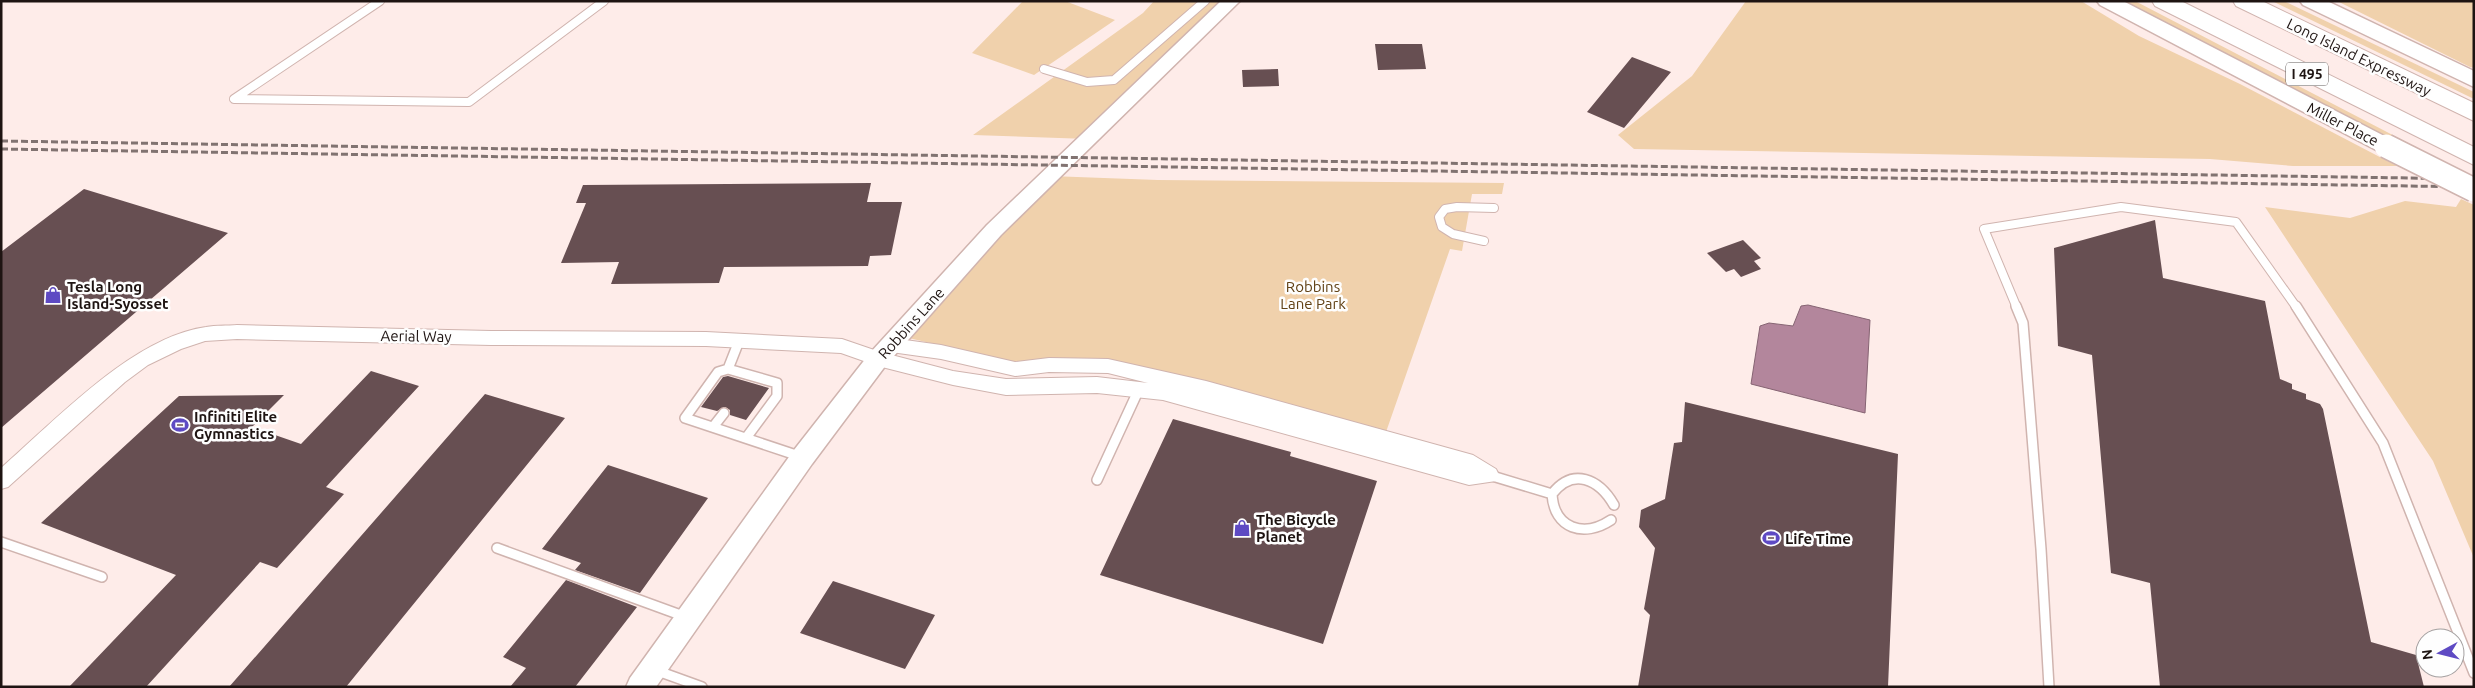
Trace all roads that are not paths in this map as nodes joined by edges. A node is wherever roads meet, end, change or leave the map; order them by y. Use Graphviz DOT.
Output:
graph roads {
  1 [pos="380,1"];
  2 [pos="604,1"];
  3 [pos="1205,1"];
  4 [pos="1231,1"];
  5 [pos="2107,1"];
  6 [pos="2163,1"];
  7 [pos="2244,1"];
  8 [pos="2310,1"];
  9 [pos="1044,69"];
  10 [pos="2474,80"];
  11 [pos="2474,113"];
  12 [pos="2474,157"];
  13 [pos="2474,190"];
  14 [pos="1494,208"];
  15 [pos="1484,241"];
  16 [pos="739,341"];
  17 [pos="884,352"];
  18 [pos="728,369"];
  19 [pos="1139,390"];
  20 [pos="724,413"];
  21 [pos="714,427"];
  22 [pos="746,438"];
  23 [pos="803,457"];
  24 [pos="1489,475"];
  25 [pos="1097,480"];
  26 [pos="1,481"];
  27 [pos="1552,494"];
  28 [pos="1614,505"];
  29 [pos="1611,520"];
  30 [pos="1,542"];
  31 [pos="497,548"];
  32 [pos="102,577"];
  33 [pos="689,618"];
  34 [pos="2474,673"];
  35 [pos="646,678"];
  36 [pos="702,687"];
  37 [pos="2049,687"];
  1 -- 2 [label="lane"];
  3 -- 9 [label="lane"];
  4 -- 17 [label="street, Robbins Lane"];
  5 -- 13 [label="main road, Miller Place, bridge"];
  6 -- 12 [label="highway, I 495"];
  7 -- 11 [label="highway, Long Island Expressway / I 495"];
  8 -- 10 [label="main road"];
  14 -- 15 [label="lane"];
  16 -- 17 [label="street, Aerial Way"];
  16 -- 18 [label="lane"];
  16 -- 26 [label="street, Aerial Way"];
  17 -- 19 [label="street"];
  17 -- 23 [label="street, Robbins Lane"];
  17 -- 24 [label="street"];
  18 -- 21 [label="lane"];
  18 -- 22 [label="lane"];
  19 -- 24 [label="street"];
  19 -- 25 [label="lane"];
  20 -- 21 [label="lane"];
  21 -- 22 [label="lane"];
  22 -- 23 [label="lane"];
  23 -- 33 [label="street, Robbins Lane"];
  24 -- 27 [label="lane"];
  27 -- 28 [label="lane"];
  27 -- 29 [label="lane"];
  30 -- 32 [label="lane"];
  31 -- 33 [label="lane"];
  33 -- 35 [label="street, Robbins Lane"];
  34 -- 37 [label="lane"];
  35 -- 36 [label="lane"];
}
